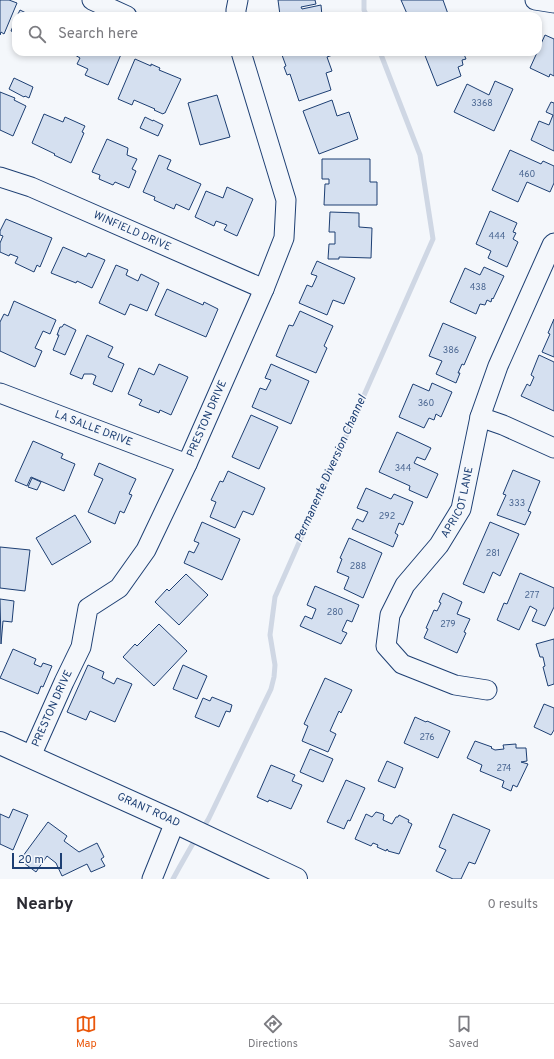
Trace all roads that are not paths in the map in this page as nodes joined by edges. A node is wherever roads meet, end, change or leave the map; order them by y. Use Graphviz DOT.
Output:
graph roads {
  1 [pos="92,0"];
  2 [pos="238,0"];
  3 [pos="535,0"];
  4 [pos="554,3"];
  5 [pos="118,12"];
  6 [pos="236,12"];
  7 [pos="242,56"];
  8 [pos="0,177"];
  9 [pos="554,243"];
  10 [pos="264,289"];
  11 [pos="0,393"];
  12 [pos="480,417"];
  13 [pos="554,448"];
  14 [pos="187,464"];
  15 [pos="487,690"];
  16 [pos="0,743"];
  17 [pos="31,756"];
  18 [pos="182,826"];
  19 [pos="152,879"];
  20 [pos="296,879"];
  1 -- 5 [label="street"];
  2 -- 6 [label="street"];
  3 -- 4 [label="street"];
  7 -- 10 [label="street, PRESTON DRIVE"];
  8 -- 10 [label="street, WINFIELD DRIVE"];
  9 -- 12 [label="street, APRICOT LANE"];
  10 -- 14 [label="street, PRESTON DRIVE"];
  11 -- 14 [label="street, LA SALLE DRIVE"];
  12 -- 13 [label="street"];
  12 -- 15 [label="street, APRICOT LANE"];
  14 -- 17 [label="street, PRESTON DRIVE"];
  16 -- 17 [label="main road, GRANT ROAD"];
  17 -- 18 [label="main road, GRANT ROAD"];
  18 -- 19 [label="street"];
  18 -- 20 [label="main road, GRANT ROAD"];
}
